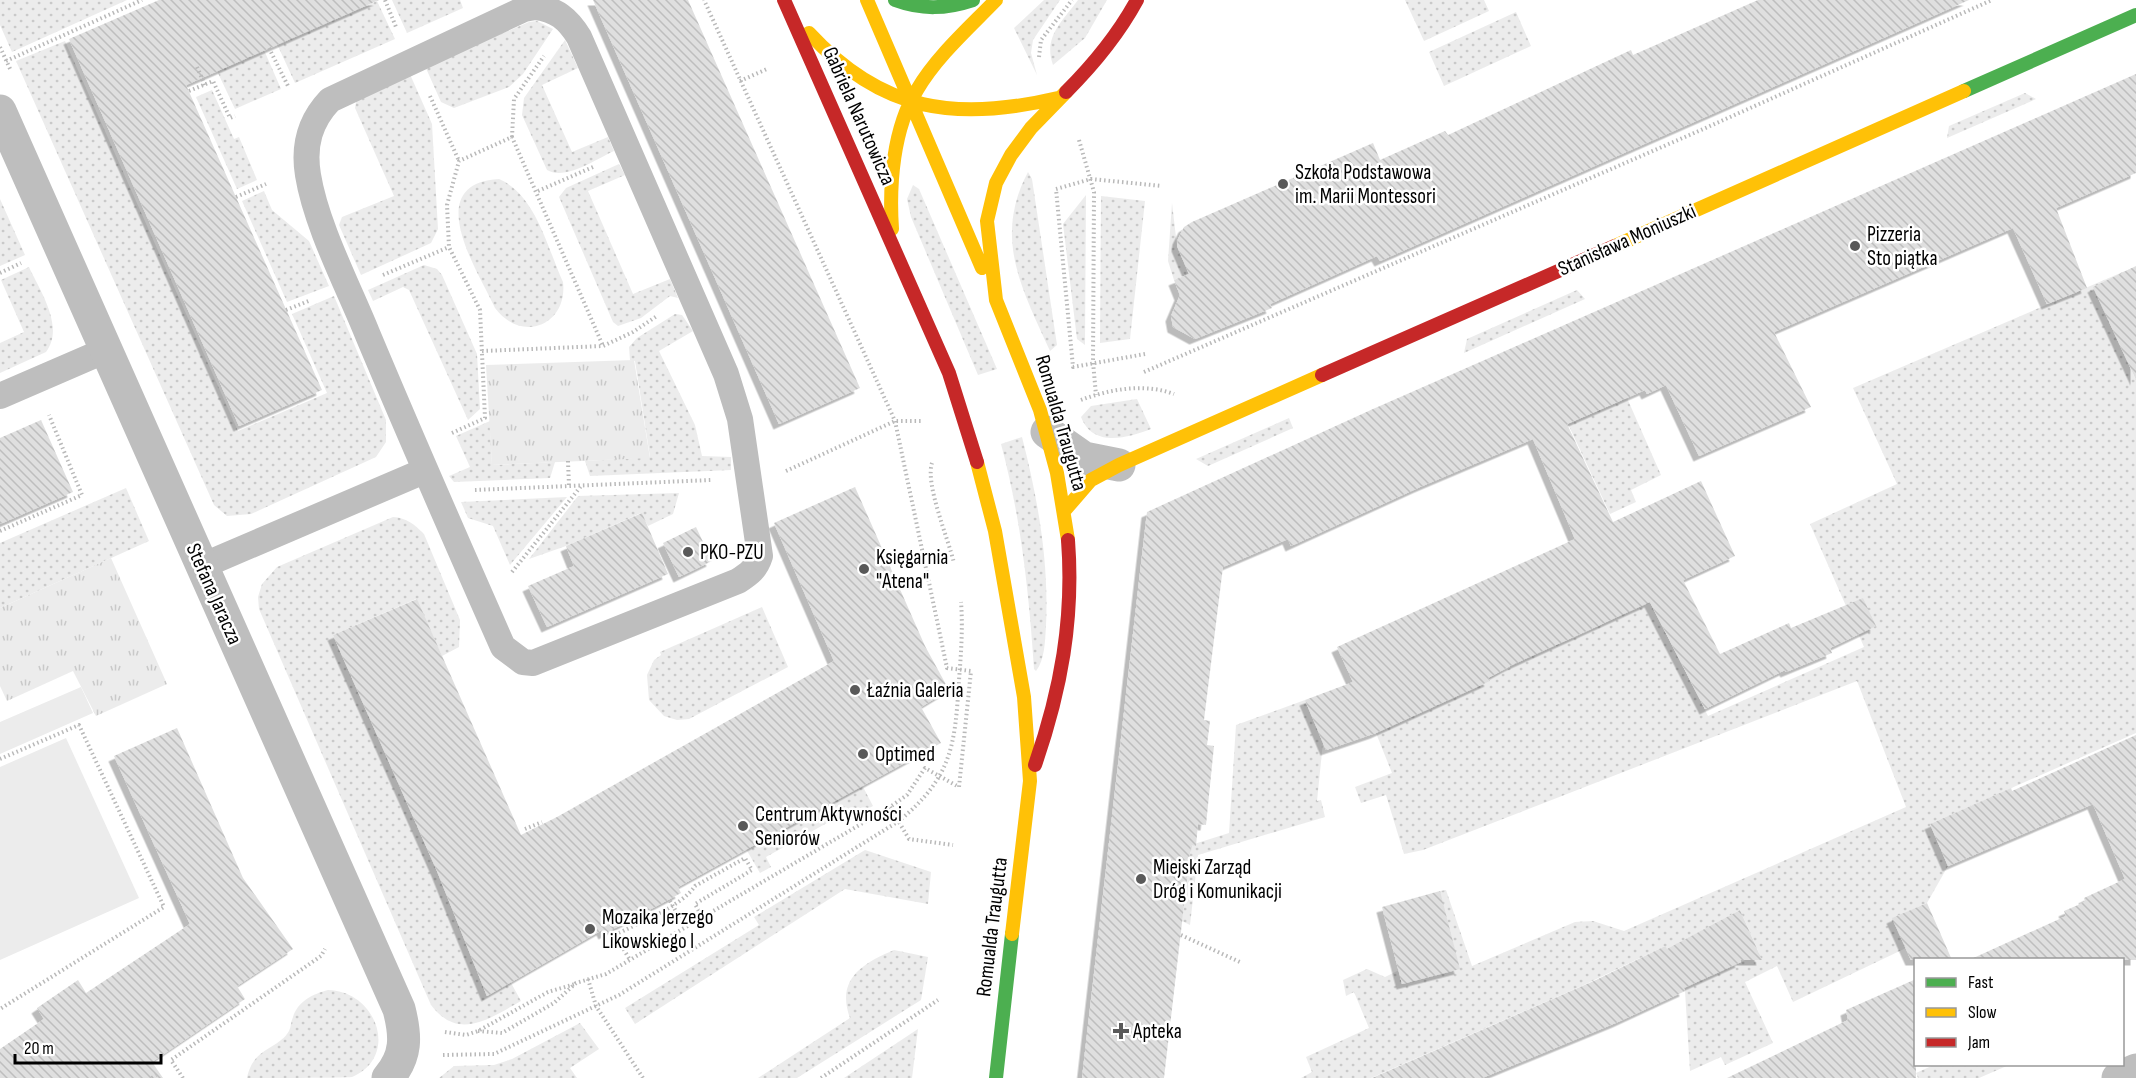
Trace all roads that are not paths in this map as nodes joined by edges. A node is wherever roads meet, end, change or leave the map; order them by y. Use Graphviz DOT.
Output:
graph roads {
  1 [pos="867,0"];
  2 [pos="895,0"];
  3 [pos="973,0"];
  4 [pos="996,0"];
  5 [pos="1137,0"];
  6 [pos="785,2"];
  7 [pos="2136,15"];
  8 [pos="1058,98"];
  9 [pos="910,101"];
  10 [pos="0,111"];
  11 [pos="895,248"];
  12 [pos="998,305"];
  13 [pos="104,351"];
  14 [pos="0,396"];
  15 [pos="1044,423"];
  16 [pos="421,462"];
  17 [pos="1119,465"];
  18 [pos="986,489"];
  19 [pos="1065,510"];
  20 [pos="202,566"];
  21 [pos="1030,781"];
  22 [pos="396,1067"];
  23 [pos="2136,1070"];
  24 [pos="996,1078"];
  25 [pos="2118,1078"];
  1 -- 9 [label="street"];
  2 -- 3 [label="street"];
  4 -- 9 [label="street"];
  5 -- 8 [label="street, Romualda Traugutta"];
  6 -- 9 [label="street, Romualda Traugutta"];
  6 -- 11 [label="street, Gabriela Narutowicza"];
  7 -- 17 [label="street, Stanisława Moniuszki"];
  8 -- 9 [label="street, Romualda Traugutta"];
  8 -- 12 [label="street, Romualda Traugutta"];
  9 -- 11 [label="street, Gabriela Narutowicza"];
  9 -- 12 [label="street"];
  10 -- 13 [label="street, Stefana Jaracza"];
  11 -- 18 [label="street, Gabriela Narutowicza"];
  12 -- 15 [label="street, Romualda Traugutta"];
  13 -- 14 [label="lane"];
  13 -- 20 [label="street, Stefana Jaracza"];
  15 -- 17 [label="street"];
  15 -- 19 [label="street, Romualda Traugutta"];
  16 -- 16 [label="lane"];
  16 -- 20 [label="lane"];
  17 -- 19 [label="street, Stanisława Moniuszki"];
  18 -- 21 [label="street, Romualda Traugutta"];
  19 -- 21 [label="street, Romualda Traugutta"];
  20 -- 22 [label="street, Stefana Jaracza"];
  21 -- 24 [label="street, Romualda Traugutta"];
  23 -- 25 [label="street"];
}
